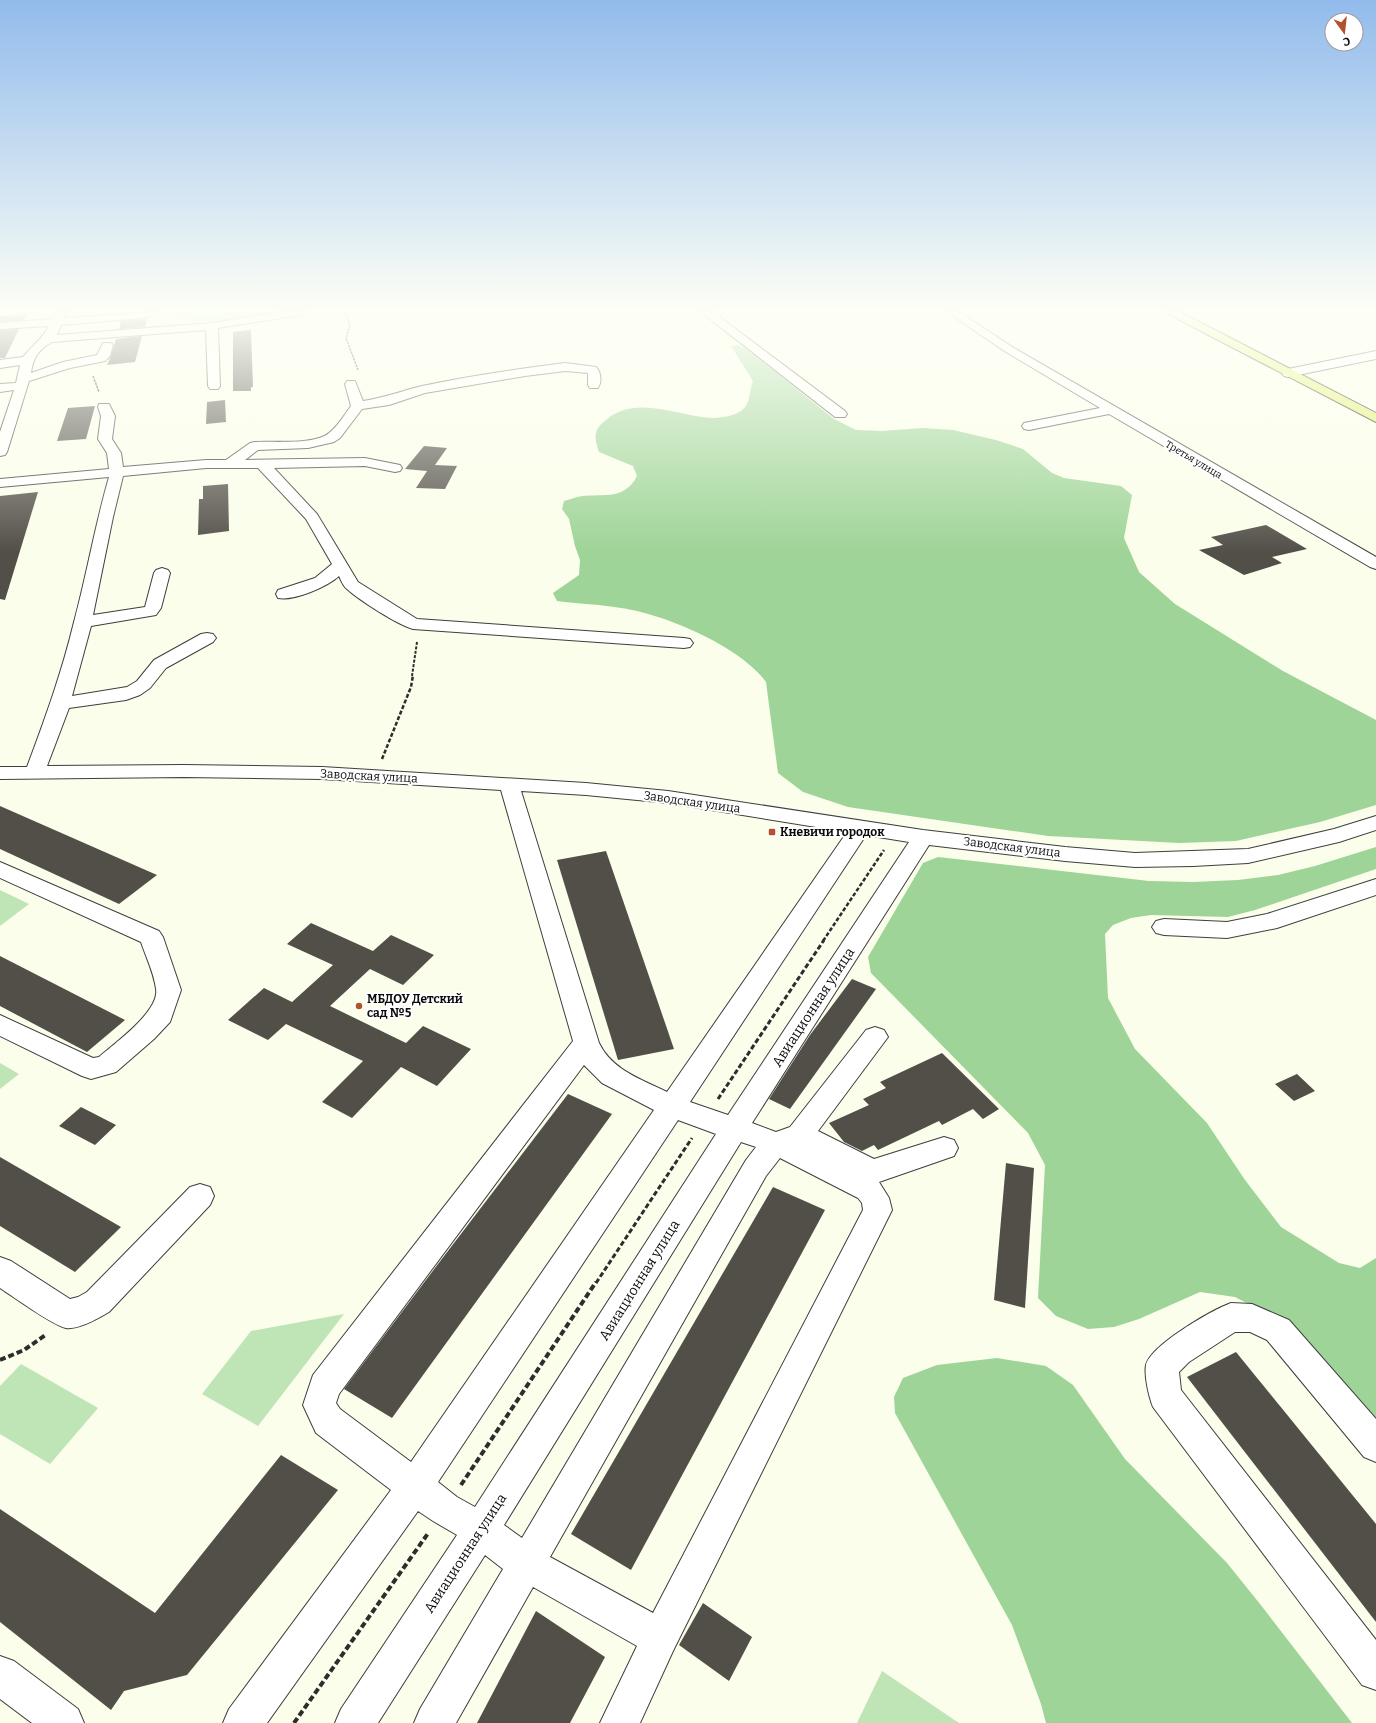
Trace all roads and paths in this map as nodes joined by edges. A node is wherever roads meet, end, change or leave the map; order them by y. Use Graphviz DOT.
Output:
graph roads {
  1 [pos="20,392"];
  2 [pos="99,392"];
  3 [pos="354,392"];
  4 [pos="415,392"];
  5 [pos="812,392"];
  6 [pos="1081,392"];
  7 [pos="1326,392"];
  8 [pos="358,406"];
  9 [pos="104,407"];
  10 [pos="1111,410"];
  11 [pos="840,414"];
  12 [pos="1376,418"];
  13 [pos="1029,426"];
  14 [pos="0,452"];
  15 [pos="231,463"];
  16 [pos="262,464"];
  17 [pos="395,468"];
  18 [pos="117,473"];
  19 [pos="0,483"];
  20 [pos="1376,564"];
  21 [pos="340,565"];
  22 [pos="162,573"];
  23 [pos="284,594"];
  24 [pos="83,622"];
  25 [pos="414,624"];
  26 [pos="207,638"];
  27 [pos="684,643"];
  28 [pos="61,703"];
  29 [pos="35,773"];
  30 [pos="0,774"];
  31 [pos="373,776"];
  32 [pos="509,784"];
  33 [pos="1376,823"];
  34 [pos="861,828"];
  35 [pos="910,835"];
  36 [pos="0,869"];
  37 [pos="1376,887"];
  38 [pos="1164,928"];
  39 [pos="0,1025"];
  40 [pos="875,1037"];
  41 [pos="586,1043"];
  42 [pos="672,1107"];
  43 [pos="719,1124"];
  44 [pos="788,1139"];
  45 [pos="944,1148"];
  46 [pos="200,1196"];
  47 [pos="0,1271"];
  48 [pos="67,1314"];
  49 [pos="0,1360"];
  50 [pos="1376,1445"];
  51 [pos="415,1486"];
  52 [pos="445,1509"];
  53 [pos="481,1530"];
  54 [pos="526,1564"];
  55 [pos="660,1638"];
  56 [pos="1376,1672"];
  57 [pos="0,1675"];
  58 [pos="64,1723"];
  59 [pos="242,1723"];
  60 [pos="294,1723"];
  61 [pos="355,1723"];
  62 [pos="434,1723"];
  63 [pos="620,1723"];
  1 -- 14 [label="street"];
  2 -- 9 [label="path"];
  3 -- 8 [label="street"];
  4 -- 8 [label="street"];
  5 -- 11 [label="street"];
  6 -- 10 [label="street, Третья улица"];
  7 -- 12 [label="main road"];
  8 -- 15 [label="street"];
  9 -- 18 [label="street"];
  10 -- 13 [label="street"];
  10 -- 20 [label="street, Третья улица"];
  15 -- 16 [label="street"];
  15 -- 18 [label="street"];
  16 -- 17 [label="street"];
  16 -- 21 [label="street"];
  18 -- 19 [label="street"];
  18 -- 24 [label="street"];
  21 -- 23 [label="street"];
  21 -- 25 [label="street"];
  22 -- 24 [label="street"];
  24 -- 28 [label="street"];
  25 -- 27 [label="street"];
  25 -- 31 [label="path"];
  26 -- 28 [label="street"];
  28 -- 29 [label="street"];
  29 -- 30 [label="street, Заводская улица"];
  29 -- 31 [label="street, Заводская улица"];
  31 -- 32 [label="street, Заводская улица"];
  32 -- 34 [label="street, Заводская улица"];
  32 -- 41 [label="street"];
  33 -- 35 [label="street, Заводская улица"];
  34 -- 35 [label="street, Заводская улица"];
  34 -- 42 [label="street"];
  35 -- 43 [label="street, Авиационная улица"];
  35 -- 43 [label="path"];
  36 -- 39 [label="street"];
  37 -- 38 [label="street"];
  40 -- 44 [label="street"];
  41 -- 42 [label="street"];
  41 -- 51 [label="street"];
  42 -- 43 [label="street"];
  42 -- 51 [label="street"];
  43 -- 44 [label="street"];
  43 -- 52 [label="path"];
  43 -- 53 [label="street, Авиационная улица"];
  44 -- 45 [label="street"];
  44 -- 54 [label="street"];
  44 -- 55 [label="street"];
  46 -- 48 [label="street"];
  47 -- 48 [label="street"];
  48 -- 49 [label="path"];
  50 -- 56 [label="street"];
  51 -- 52 [label="street"];
  51 -- 59 [label="street"];
  52 -- 53 [label="street"];
  52 -- 60 [label="path"];
  53 -- 54 [label="street"];
  53 -- 61 [label="street, Авиационная улица"];
  54 -- 55 [label="street"];
  54 -- 62 [label="street"];
  55 -- 63 [label="street"];
  57 -- 58 [label="street"];
}
